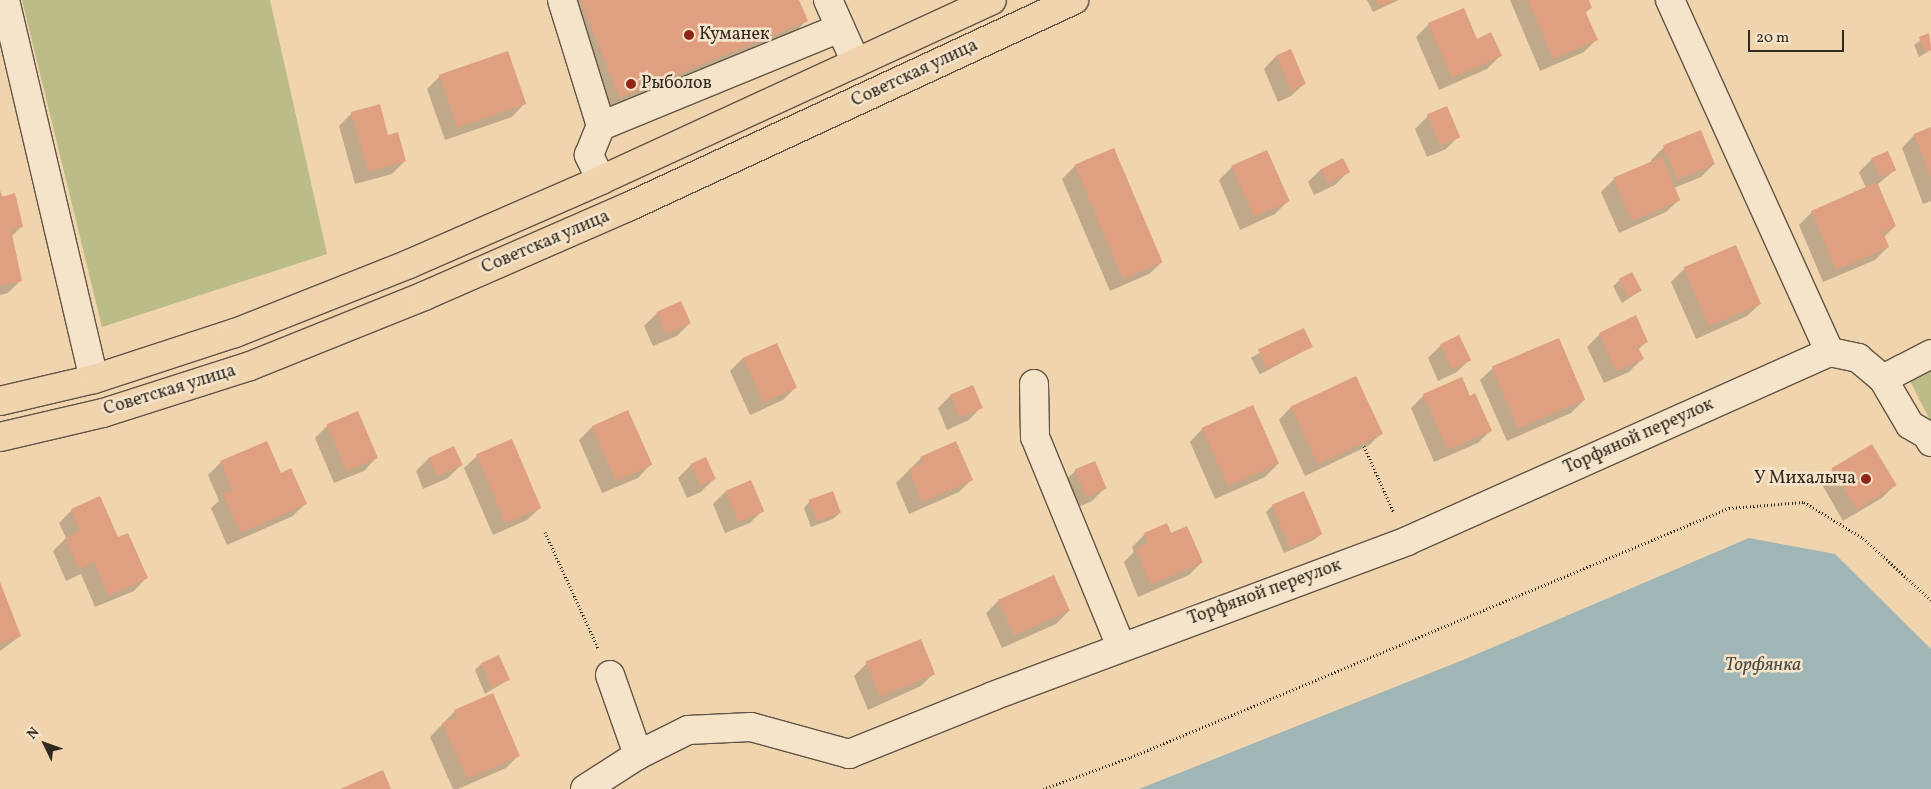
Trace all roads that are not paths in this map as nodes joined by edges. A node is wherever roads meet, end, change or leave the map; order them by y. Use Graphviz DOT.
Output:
graph roads {
  1 [pos="6,0"];
  2 [pos="562,0"];
  3 [pos="828,0"];
  4 [pos="992,0"];
  5 [pos="1074,0"];
  6 [pos="1670,0"];
  7 [pos="840,28"];
  8 [pos="6,30"];
  9 [pos="856,63"];
  10 [pos="601,126"];
  11 [pos="600,180"];
  12 [pos="1830,352"];
  13 [pos="1931,354"];
  14 [pos="94,379"];
  15 [pos="1883,379"];
  16 [pos="1034,384"];
  17 [pos="0,400"];
  18 [pos="0,437"];
  19 [pos="1930,437"];
  20 [pos="1121,647"];
  21 [pos="610,675"];
  22 [pos="638,755"];
  23 [pos="586,789"];
  1 -- 8 [label="street"];
  2 -- 10 [label="street"];
  3 -- 7 [label="street"];
  4 -- 9 [label="main road, Советская улица"];
  5 -- 18 [label="main road, Советская улица"];
  6 -- 12 [label="street"];
  7 -- 9 [label="street"];
  7 -- 10 [label="street"];
  8 -- 14 [label="street"];
  9 -- 11 [label="main road, Советская улица"];
  10 -- 11 [label="street"];
  11 -- 14 [label="main road, Советская улица"];
  12 -- 15 [label="street"];
  12 -- 20 [label="street, Торфяной переулок"];
  13 -- 15 [label="street"];
  14 -- 17 [label="main road, Советская улица"];
  15 -- 19 [label="street"];
  16 -- 20 [label="street"];
  20 -- 22 [label="street, Торфяной переулок"];
  21 -- 22 [label="street"];
  22 -- 23 [label="street, Торфяной переулок"];
}
